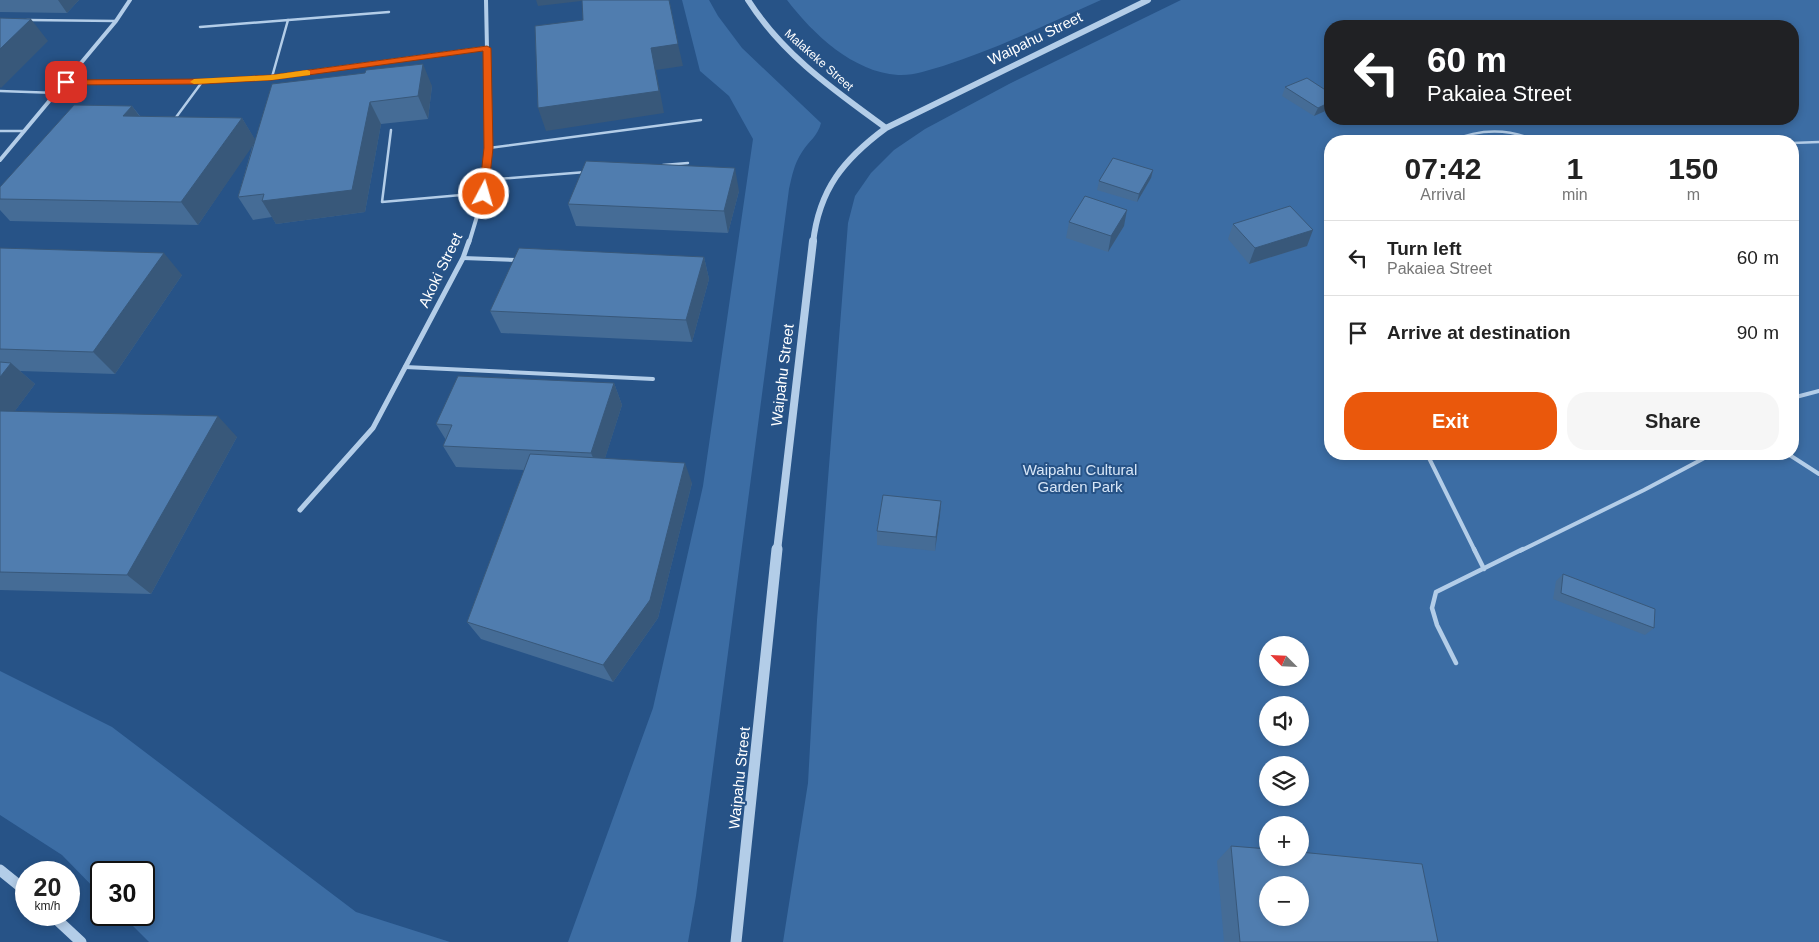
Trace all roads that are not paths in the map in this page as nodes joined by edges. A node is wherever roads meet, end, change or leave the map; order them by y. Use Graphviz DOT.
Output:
graph roads {
  1 [pos="130,0"];
  2 [pos="486,0"];
  3 [pos="748,0"];
  4 [pos="1148,0"];
  5 [pos="389,12"];
  6 [pos="19,20"];
  7 [pos="288,20"];
  8 [pos="116,21"];
  9 [pos="200,27"];
  10 [pos="487,48"];
  11 [pos="272,77"];
  12 [pos="66,82"];
  13 [pos="202,82"];
  14 [pos="0,92"];
  15 [pos="57,93"];
  16 [pos="701,120"];
  17 [pos="168,127"];
  18 [pos="886,128"];
  19 [pos="391,130"];
  20 [pos="0,131"];
  21 [pos="25,131"];
  22 [pos="1476,135"];
  23 [pos="1523,135"];
  24 [pos="1819,142"];
  25 [pos="1799,143"];
  26 [pos="489,148"];
  27 [pos="0,160"];
  28 [pos="688,163"];
  29 [pos="659,166"];
  30 [pos="592,171"];
  31 [pos="485,180"];
  32 [pos="484,194"];
  33 [pos="462,258"];
  34 [pos="521,260"];
  35 [pos="405,367"];
  36 [pos="653,379"];
  37 [pos="1819,391"];
  38 [pos="1799,396"];
  39 [pos="1430,460"];
  40 [pos="1700,460"];
  41 [pos="1797,460"];
  42 [pos="1819,474"];
  43 [pos="300,510"];
  44 [pos="1484,569"];
  45 [pos="1456,663"];
  46 [pos="0,870"];
  47 [pos="15,882"];
  48 [pos="64,926"];
  49 [pos="81,942"];
  50 [pos="736,942"];
  1 -- 8 [label="street"];
  2 -- 10 [label="street, Akoki Street"];
  3 -- 18 [label="street, Malakeke Street"];
  4 -- 18 [label="street, Waipahu Street"];
  5 -- 7 [label="lane"];
  6 -- 8 [label="lane"];
  7 -- 9 [label="lane"];
  7 -- 11 [label="lane"];
  8 -- 12 [label="street"];
  10 -- 11 [label="street"];
  10 -- 26 [label="street, Akoki Street"];
  11 -- 13 [label="street"];
  12 -- 13 [label="street"];
  12 -- 15 [label="street"];
  13 -- 17 [label="lane"];
  14 -- 15 [label="lane"];
  15 -- 21 [label="street"];
  16 -- 26 [label="lane"];
  18 -- 50 [label="street, Waipahu Street"];
  19 -- 32 [label="lane"];
  20 -- 21 [label="lane"];
  21 -- 27 [label="street"];
  22 -- 23 [label="lane"];
  24 -- 25 [label="lane"];
  26 -- 31 [label="street, Akoki Street"];
  28 -- 29 [label="lane"];
  30 -- 31 [label="lane"];
  31 -- 32 [label="street, Akoki Street"];
  32 -- 33 [label="street, Akoki Street"];
  33 -- 34 [label="lane"];
  33 -- 35 [label="street, Akoki Street"];
  35 -- 36 [label="lane"];
  35 -- 43 [label="street, Akoki Street"];
  37 -- 38 [label="lane"];
  39 -- 44 [label="lane"];
  40 -- 44 [label="lane"];
  41 -- 42 [label="lane"];
  44 -- 45 [label="lane"];
  46 -- 47 [label="street"];
  48 -- 49 [label="street"];
}
